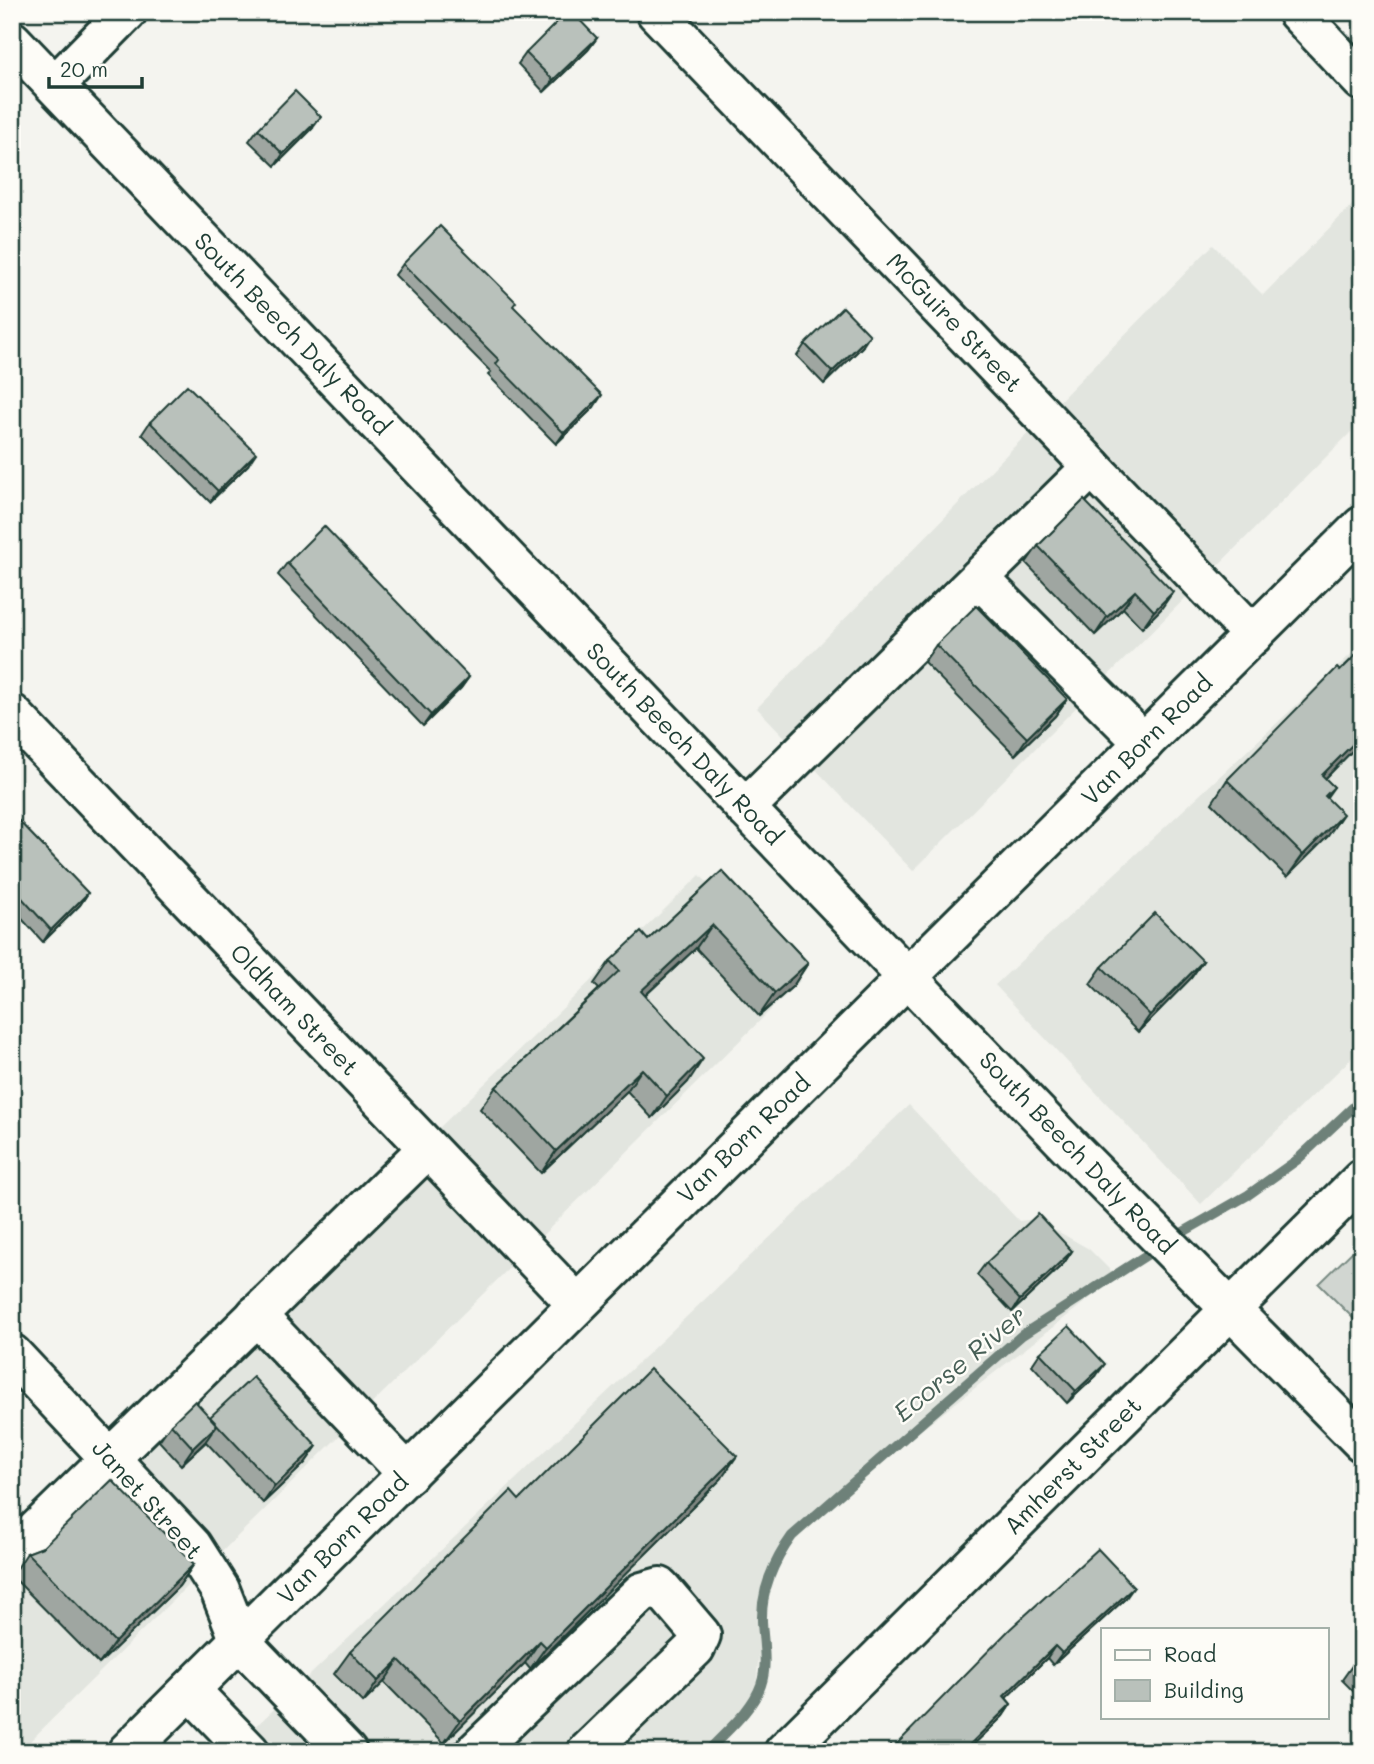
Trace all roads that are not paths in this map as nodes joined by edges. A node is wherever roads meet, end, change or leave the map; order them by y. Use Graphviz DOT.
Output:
graph roads {
  1 [pos="127,12"];
  2 [pos="656,12"];
  3 [pos="1297,12"];
  4 [pos="12,41"];
  5 [pos="1362,80"];
  6 [pos="55,85"];
  7 [pos="1092,467"];
  8 [pos="1362,526"];
  9 [pos="979,578"];
  10 [pos="1253,635"];
  11 [pos="12,714"];
  12 [pos="1144,743"];
  13 [pos="745,808"];
  14 [pos="908,978"];
  15 [pos="427,1149"];
  16 [pos="1362,1179"];
  17 [pos="577,1304"];
  18 [pos="1231,1309"];
  19 [pos="257,1315"];
  20 [pos="12,1354"];
  21 [pos="1362,1442"];
  22 [pos="110,1458"];
  23 [pos="408,1474"];
  24 [pos="12,1554"];
  25 [pos="240,1641"];
  26 [pos="190,1690"];
  27 [pos="127,1752"];
  28 [pos="250,1752"];
  29 [pos="347,1752"];
  30 [pos="474,1752"];
  31 [pos="587,1752"];
  32 [pos="784,1752"];
  1 -- 6 [label="street"];
  2 -- 7 [label="street, McGuire Street"];
  3 -- 5 [label="street"];
  4 -- 6 [label="street, South Beech Daly Road"];
  6 -- 13 [label="street, South Beech Daly Road"];
  7 -- 9 [label="street"];
  7 -- 10 [label="street, McGuire Street"];
  8 -- 10 [label="street, Van Born Road"];
  9 -- 12 [label="street"];
  9 -- 13 [label="street"];
  10 -- 12 [label="street, Van Born Road"];
  11 -- 15 [label="street, Oldham Street"];
  12 -- 14 [label="street, Van Born Road"];
  13 -- 14 [label="street, South Beech Daly Road"];
  14 -- 17 [label="street, Van Born Road"];
  14 -- 18 [label="street, South Beech Daly Road"];
  15 -- 17 [label="street, Oldham Street"];
  15 -- 19 [label="street"];
  16 -- 18 [label="street, Amherst Street"];
  17 -- 23 [label="street, Van Born Road"];
  18 -- 21 [label="street, South Beech Daly Road"];
  18 -- 32 [label="street, Amherst Street"];
  19 -- 22 [label="street"];
  19 -- 23 [label="street"];
  20 -- 22 [label="street, Janet Street"];
  22 -- 24 [label="street"];
  22 -- 25 [label="street, Janet Street"];
  23 -- 25 [label="street, Van Born Road"];
  25 -- 26 [label="street, Van Born Road"];
  25 -- 29 [label="street, Janet Street"];
  26 -- 27 [label="street, Van Born Road"];
  26 -- 28 [label="street"];
  30 -- 31 [label="street"];
}
